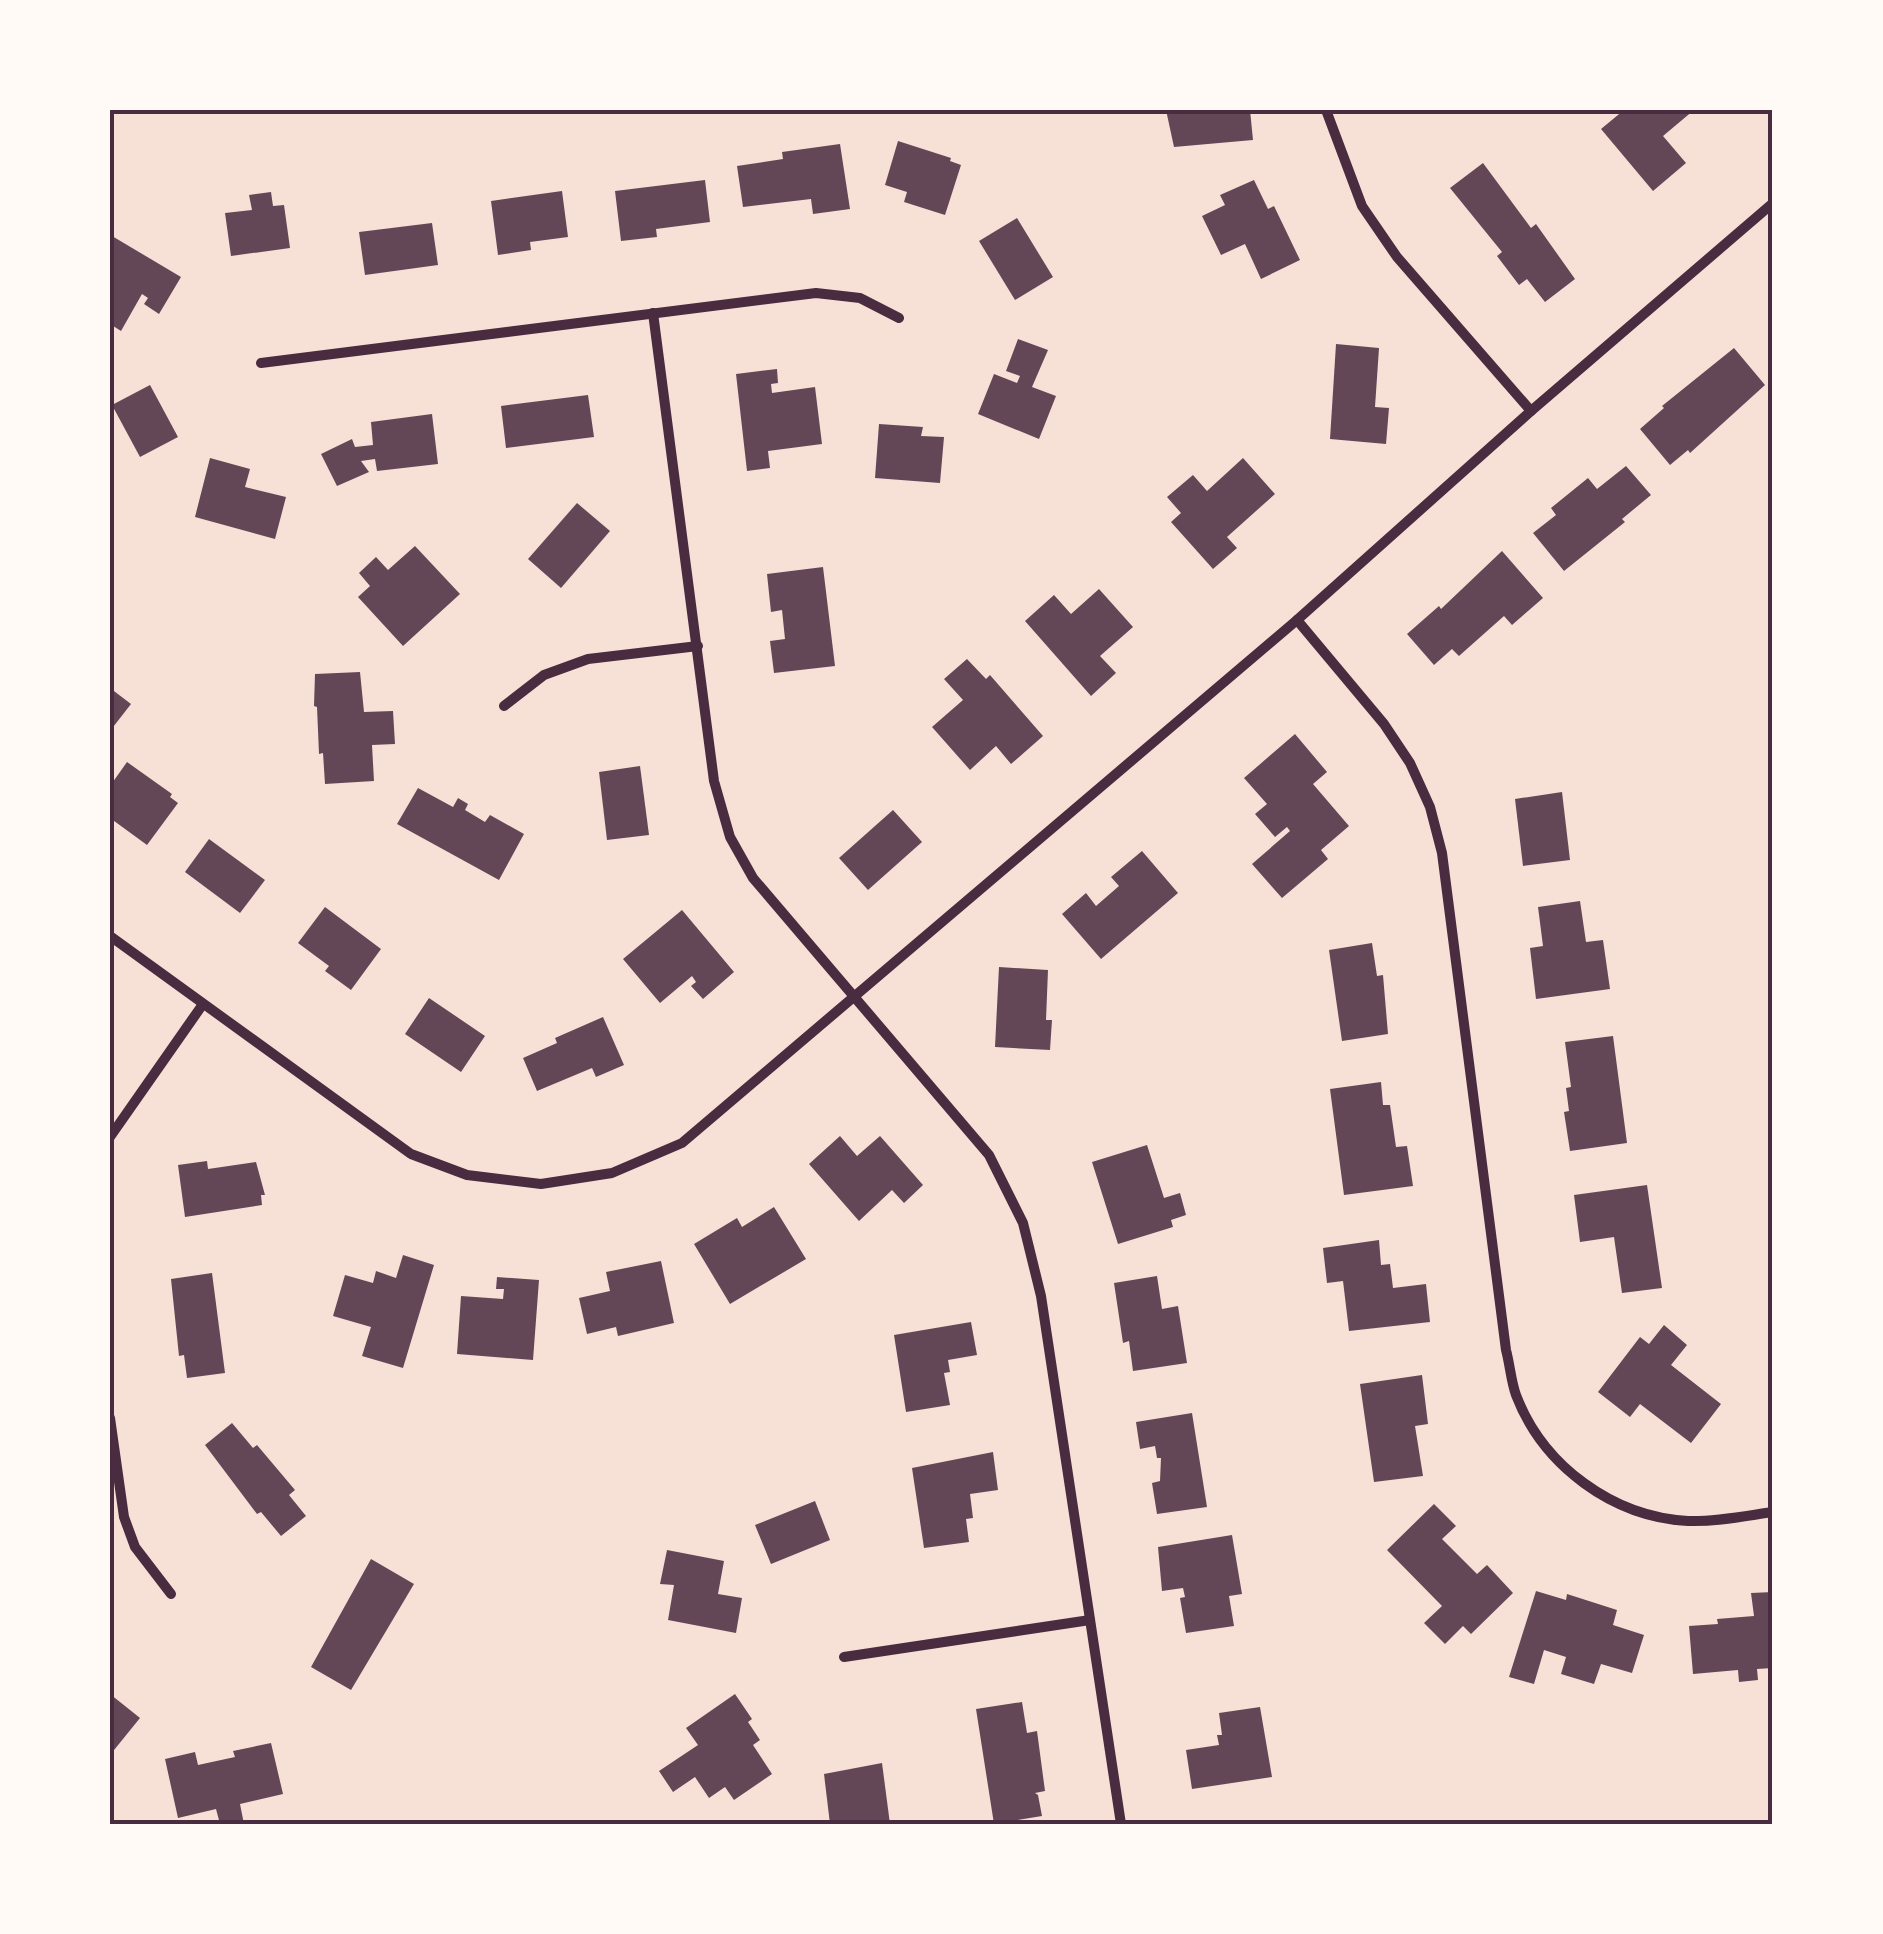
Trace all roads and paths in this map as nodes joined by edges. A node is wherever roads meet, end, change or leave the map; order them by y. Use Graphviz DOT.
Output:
graph roads {
  1 [pos="1326,110"];
  2 [pos="1773,203"];
  3 [pos="653,313"];
  4 [pos="899,318"];
  5 [pos="261,363"];
  6 [pos="1531,411"];
  7 [pos="1297,620"];
  8 [pos="698,646"];
  9 [pos="504,706"];
  10 [pos="110,936"];
  11 [pos="857,998"];
  12 [pos="202,1004"];
  13 [pos="110,1136"];
  14 [pos="110,1418"];
  15 [pos="1773,1512"];
  16 [pos="171,1594"];
  17 [pos="1090,1620"];
  18 [pos="844,1657"];
  19 [pos="1121,1824"];
  1 -- 6 [label="street"];
  2 -- 6 [label="street"];
  3 -- 4 [label="street"];
  3 -- 5 [label="street"];
  3 -- 8 [label="street"];
  6 -- 7 [label="street"];
  7 -- 11 [label="street"];
  7 -- 15 [label="street"];
  8 -- 9 [label="street"];
  8 -- 11 [label="street"];
  10 -- 12 [label="street"];
  11 -- 12 [label="street"];
  11 -- 17 [label="street"];
  12 -- 13 [label="street"];
  14 -- 16 [label="street"];
  17 -- 18 [label="street"];
  17 -- 19 [label="street"];
}
